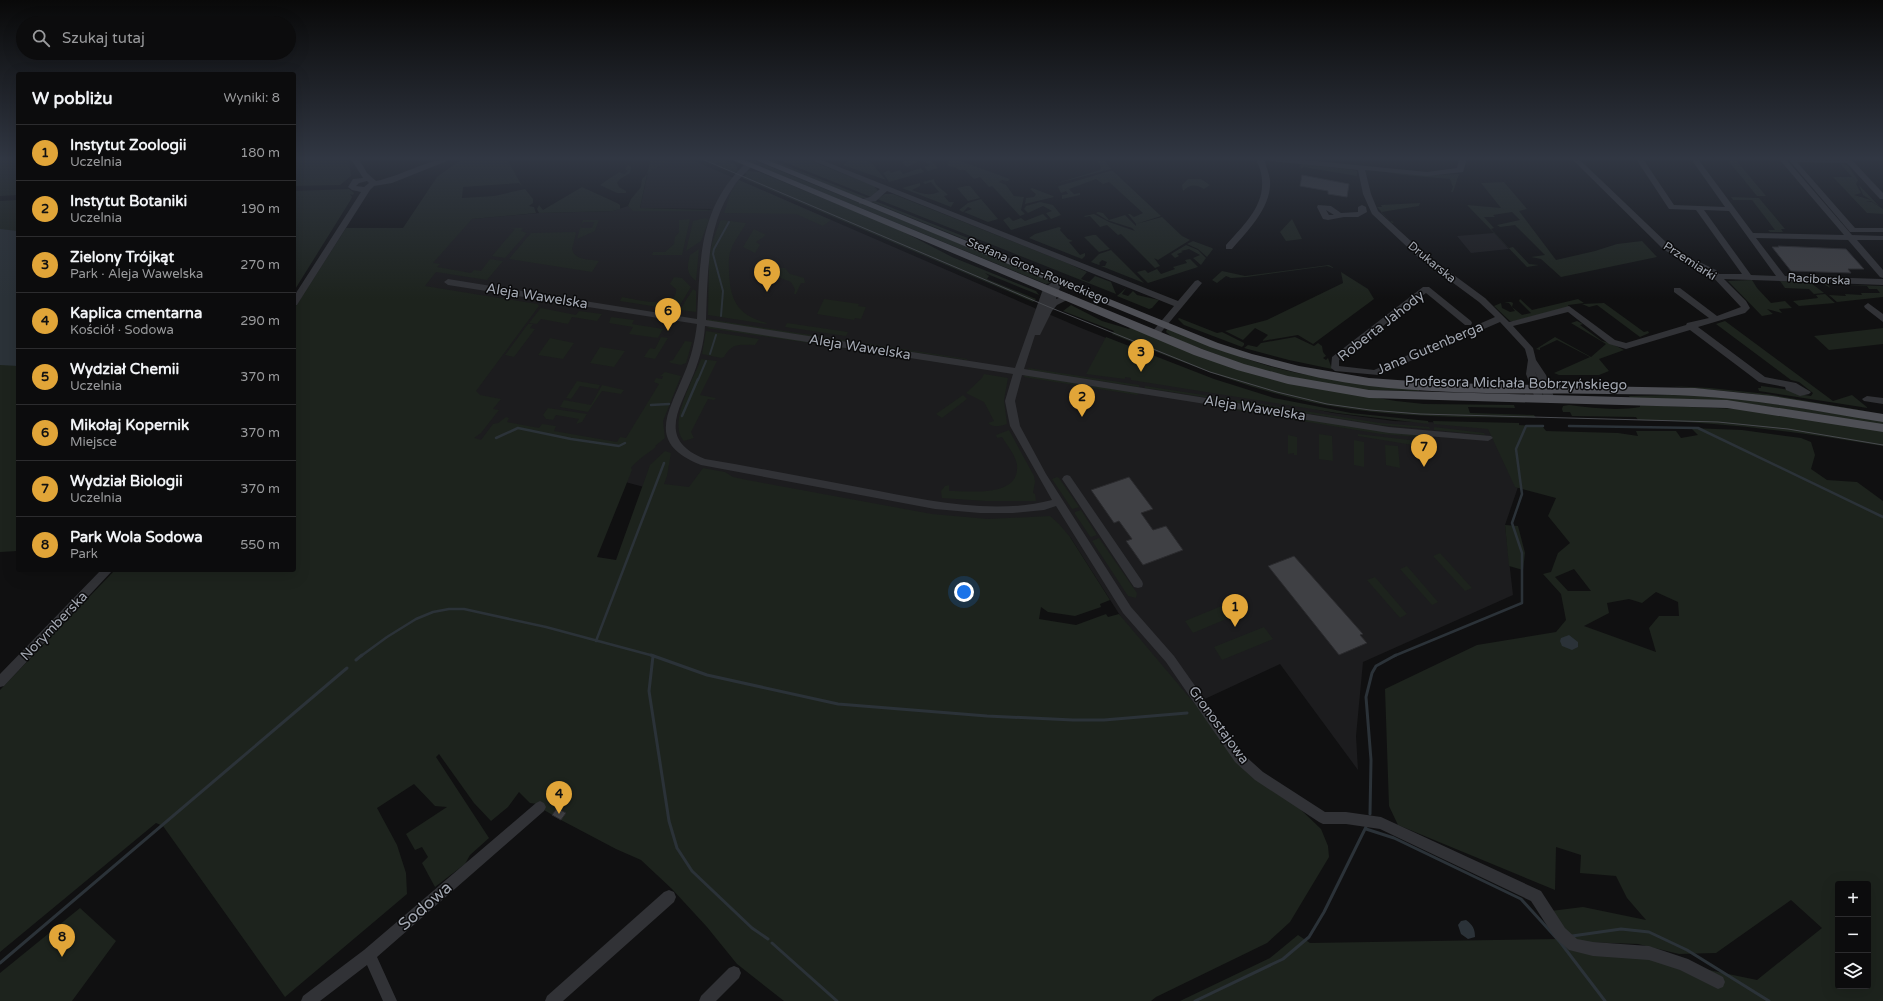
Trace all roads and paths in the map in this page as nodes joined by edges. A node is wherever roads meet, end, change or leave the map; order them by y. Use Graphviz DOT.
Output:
graph roads {
  1 [pos="721,206"];
  2 [pos="854,206"];
  3 [pos="871,206"];
  4 [pos="930,206"];
  5 [pos="1260,206"];
  6 [pos="1624,206"];
  7 [pos="1671,206"];
  8 [pos="1728,206"];
  9 [pos="1823,206"];
  10 [pos="1831,206"];
  11 [pos="1372,207"];
  12 [pos="354,208"];
  13 [pos="1698,208"];
  14 [pos="1730,209"];
  15 [pos="1340,215"];
  16 [pos="1883,230"];
  17 [pos="1749,235"];
  18 [pos="1851,238"];
  19 [pos="1883,238"];
  20 [pos="1228,247"];
  21 [pos="1883,275"];
  22 [pos="1716,276"];
  23 [pos="1748,277"];
  24 [pos="1782,278"];
  25 [pos="1058,281"];
  26 [pos="448,282"];
  27 [pos="1883,282"];
  28 [pos="1198,283"];
  29 [pos="1050,290"];
  30 [pos="1677,290"];
  31 [pos="1069,297"];
  32 [pos="296,299"];
  33 [pos="1179,305"];
  34 [pos="1868,306"];
  35 [pos="1048,310"];
  36 [pos="1715,318"];
  37 [pos="1883,319"];
  38 [pos="696,321"];
  39 [pos="1504,321"];
  40 [pos="706,323"];
  41 [pos="1468,323"];
  42 [pos="1163,324"];
  43 [pos="1690,325"];
  44 [pos="1155,334"];
  45 [pos="1026,351"];
  46 [pos="1532,360"];
  47 [pos="1335,368"];
  48 [pos="1534,388"];
  49 [pos="1789,388"];
  50 [pos="1545,396"];
  51 [pos="1867,399"];
  52 [pos="1883,401"];
  53 [pos="1883,418"];
  54 [pos="1883,428"];
  55 [pos="1488,438"];
  56 [pos="1067,479"];
  57 [pos="1058,502"];
  58 [pos="106,572"];
  59 [pos="1138,584"];
  60 [pos="0,682"];
  61 [pos="540,807"];
  62 [pos="669,897"];
  63 [pos="369,955"];
  64 [pos="734,973"];
  65 [pos="1718,982"];
  66 [pos="308,1001"];
  67 [pos="390,1001"];
  68 [pos="552,1001"];
  69 [pos="706,1001"];
  1 -- 57 [label="street"];
  2 -- 29 [label="main road, Stefana Grota-Roweckiego"];
  3 -- 25 [label="main road, Stefana Grota-Roweckiego"];
  4 -- 33 [label="street"];
  5 -- 20 [label="street"];
  6 -- 22 [label="street, Przemiarki"];
  7 -- 13 [label="street"];
  8 -- 14 [label="street, Raciborska"];
  9 -- 18 [label="street"];
  10 -- 16 [label="street"];
  11 -- 15 [label="street"];
  11 -- 39 [label="street, Drukarska"];
  12 -- 32 [label="street"];
  13 -- 14 [label="street"];
  13 -- 23 [label="street"];
  14 -- 17 [label="street, Raciborska"];
  17 -- 18 [label="street"];
  17 -- 24 [label="street, Raciborska"];
  18 -- 19 [label="street"];
  18 -- 21 [label="street"];
  22 -- 23 [label="street"];
  22 -- 36 [label="street, Przemiarki"];
  23 -- 24 [label="street"];
  24 -- 27 [label="street, Raciborska"];
  25 -- 29 [label="street, Gronostajowa"];
  25 -- 42 [label="main road, Stefana Grota-Roweckiego"];
  26 -- 38 [label="street, Aleja Wawelska"];
  28 -- 33 [label="street"];
  29 -- 31 [label="main road, Stefana Grota-Roweckiego"];
  29 -- 35 [label="street, Gronostajowa"];
  29 -- 45 [label="street, Gronostajowa"];
  30 -- 36 [label="street"];
  31 -- 35 [label="street, Gronostajowa"];
  31 -- 44 [label="main road, Stefana Grota-Roweckiego"];
  33 -- 42 [label="street"];
  34 -- 37 [label="street"];
  35 -- 45 [label="street, Gronostajowa"];
  36 -- 43 [label="street, Przemiarki"];
  39 -- 43 [label="street, Przemiarki"];
  39 -- 46 [label="street, Drukarska"];
  39 -- 47 [label="street, Jana Gutenberga"];
  40 -- 55 [label="street, Aleja Wawelska"];
  41 -- 47 [label="street, Roberta Jahody"];
  42 -- 44 [label="street"];
  42 -- 48 [label="main road, Profesora Michała Bobrzyńskiego"];
  43 -- 49 [label="street"];
  44 -- 50 [label="main road, Profesora Michała Bobrzyńskiego"];
  45 -- 57 [label="street, Gronostajowa"];
  46 -- 48 [label="street, Drukarska"];
  46 -- 50 [label="street, Drukarska"];
  48 -- 50 [label="main road, Profesora Michała Bobrzyńskiego"];
  50 -- 53 [label="main road, Profesora Michała Bobrzyńskiego"];
  50 -- 54 [label="main road, Profesora Michała Bobrzyńskiego"];
  51 -- 52 [label="street"];
  56 -- 59 [label="street"];
  57 -- 65 [label="street, Gronostajowa"];
  58 -- 60 [label="street, Norymberska"];
  61 -- 63 [label="street, Sodowa"];
  62 -- 68 [label="street"];
  63 -- 66 [label="street, Sodowa"];
  63 -- 67 [label="street"];
  64 -- 69 [label="street"];
}
